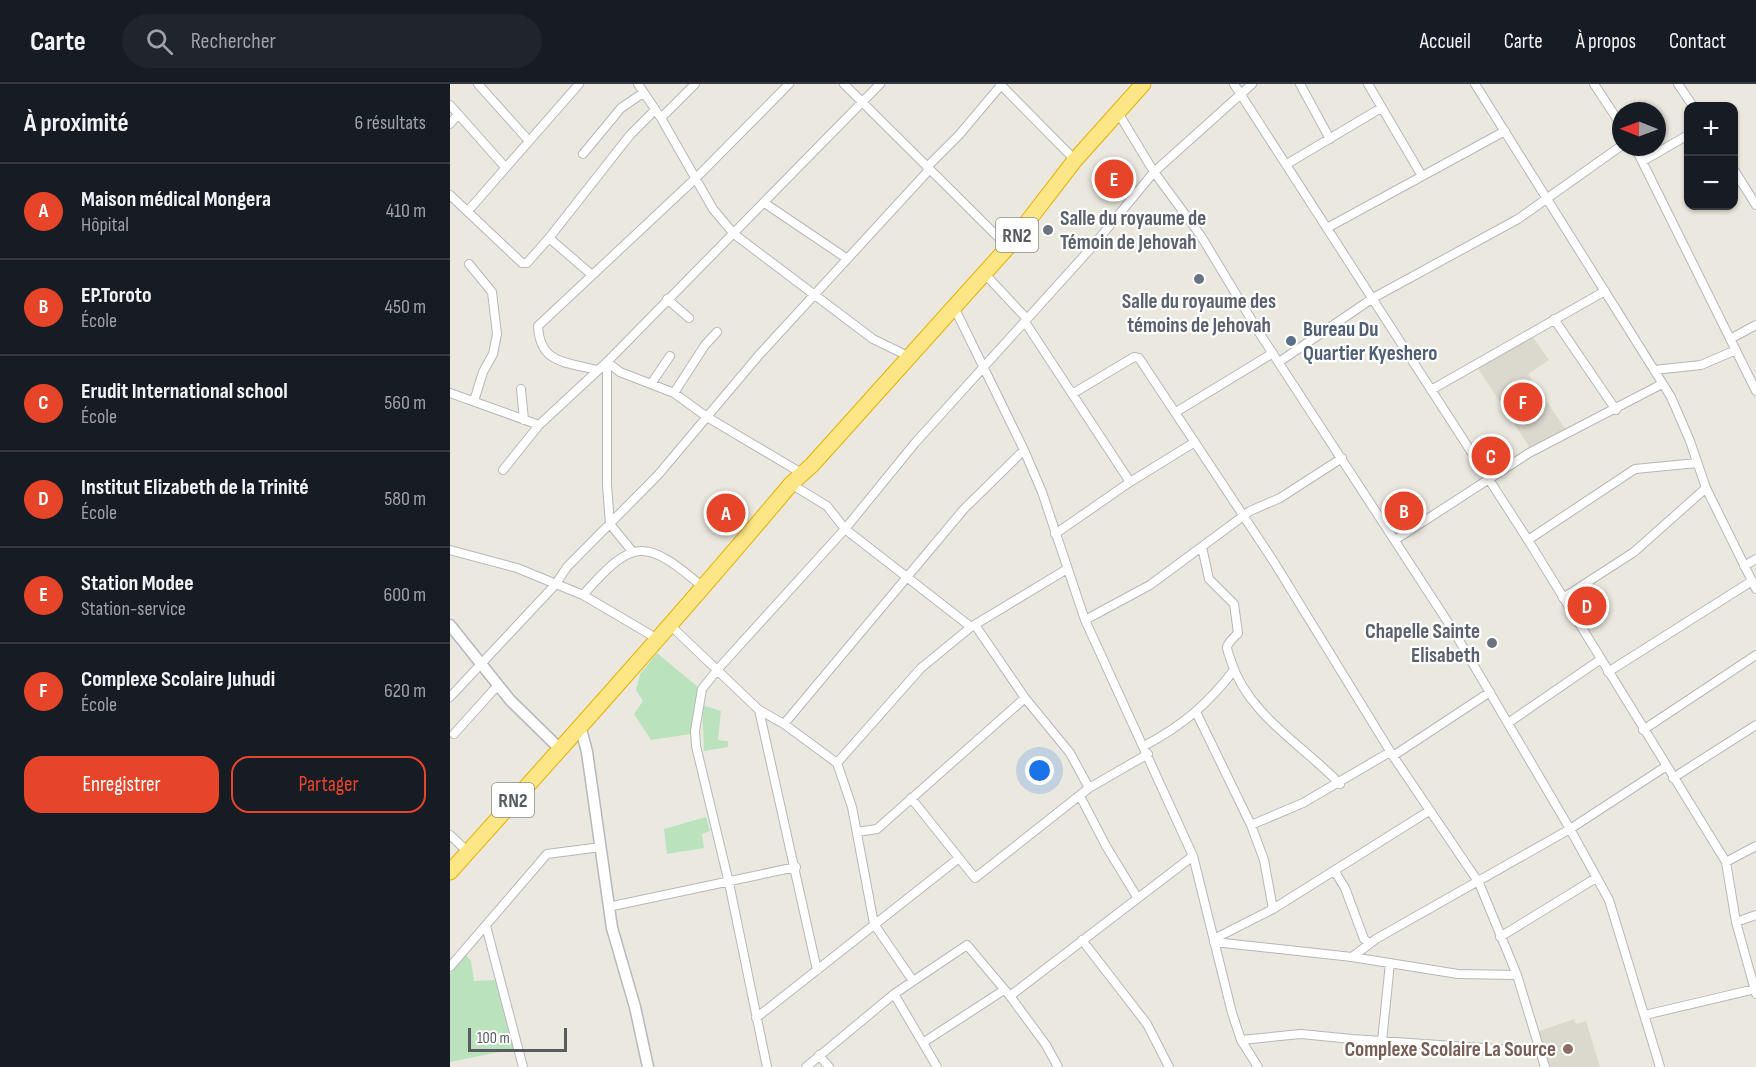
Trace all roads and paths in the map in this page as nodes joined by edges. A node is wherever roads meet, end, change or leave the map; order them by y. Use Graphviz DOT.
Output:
graph roads {
  1 [pos="579,84"];
  2 [pos="638,84"];
  3 [pos="695,84"];
  4 [pos="789,84"];
  5 [pos="844,84"];
  6 [pos="880,84"];
  7 [pos="1001,84"];
  8 [pos="1143,84"];
  9 [pos="1234,84"];
  10 [pos="1252,84"];
  11 [pos="1300,84"];
  12 [pos="1368,84"];
  13 [pos="1475,84"];
  14 [pos="1594,84"];
  15 [pos="1678,84"];
  16 [pos="482,85"];
  17 [pos="643,93"];
  18 [pos="1242,94"];
  19 [pos="864,102"];
  20 [pos="1690,102"];
  21 [pos="450,105"];
  22 [pos="1381,108"];
  23 [pos="654,111"];
  24 [pos="1117,111"];
  25 [pos="1612,111"];
  26 [pos="458,114"];
  27 [pos="661,118"];
  28 [pos="450,124"];
  29 [pos="1504,131"];
  30 [pos="1684,138"];
  31 [pos="1330,139"];
  32 [pos="530,141"];
  33 [pos="583,153"];
  34 [pos="1612,153"];
  35 [pos="1640,156"];
  36 [pos="1075,160"];
  37 [pos="1643,161"];
  38 [pos="1287,164"];
  39 [pos="504,167"];
  40 [pos="928,168"];
  41 [pos="1154,172"];
  42 [pos="1422,176"];
  43 [pos="1738,177"];
  44 [pos="696,178"];
  45 [pos="450,195"];
  46 [pos="1546,201"];
  47 [pos="766,204"];
  48 [pos="1756,206"];
  49 [pos="468,212"];
  50 [pos="1326,228"];
  51 [pos="734,234"];
  52 [pos="549,238"];
  53 [pos="1008,247"];
  54 [pos="846,258"];
  55 [pos="469,264"];
  56 [pos="984,273"];
  57 [pos="592,275"];
  58 [pos="1605,291"];
  59 [pos="813,295"];
  60 [pos="1373,298"];
  61 [pos="667,299"];
  62 [pos="954,307"];
  63 [pos="689,318"];
  64 [pos="1554,319"];
  65 [pos="1026,321"];
  66 [pos="1756,325"];
  67 [pos="717,332"];
  68 [pos="1730,339"];
  69 [pos="1736,350"];
  70 [pos="1273,352"];
  71 [pos="670,356"];
  72 [pos="910,357"];
  73 [pos="1279,362"];
  74 [pos="607,363"];
  75 [pos="984,368"];
  76 [pos="597,370"];
  77 [pos="1654,370"];
  78 [pos="651,384"];
  79 [pos="1662,384"];
  80 [pos="521,389"];
  81 [pos="1431,390"];
  82 [pos="1756,391"];
  83 [pos="450,393"];
  84 [pos="674,393"];
  85 [pos="1072,394"];
  86 [pos="474,401"];
  87 [pos="1616,410"];
  88 [pos="1176,412"];
  89 [pos="706,417"];
  90 [pos="524,420"];
  91 [pos="539,425"];
  92 [pos="1194,442"];
  93 [pos="1024,450"];
  94 [pos="1342,458"];
  95 [pos="1697,463"];
  96 [pos="503,471"];
  97 [pos="803,474"];
  98 [pos="1488,479"];
  99 [pos="1130,482"];
  100 [pos="791,484"];
  101 [pos="1706,488"];
  102 [pos="1244,516"];
  103 [pos="610,524"];
  104 [pos="845,529"];
  105 [pos="1055,534"];
  106 [pos="1395,540"];
  107 [pos="1528,540"];
  108 [pos="1202,547"];
  109 [pos="450,550"];
  110 [pos="632,551"];
  111 [pos="1756,559"];
  112 [pos="1744,566"];
  113 [pos="1067,569"];
  114 [pos="907,579"];
  115 [pos="555,585"];
  116 [pos="1754,585"];
  117 [pos="704,588"];
  118 [pos="583,596"];
  119 [pos="1563,598"];
  120 [pos="1085,620"];
  121 [pos="670,625"];
  122 [pos="450,626"];
  123 [pos="973,626"];
  124 [pos="656,638"];
  125 [pos="1756,655"];
  126 [pos="1600,659"];
  127 [pos="481,664"];
  128 [pos="718,669"];
  129 [pos="1234,670"];
  130 [pos="1608,672"];
  131 [pos="498,685"];
  132 [pos="1490,692"];
  133 [pos="450,697"];
  134 [pos="1025,698"];
  135 [pos="759,710"];
  136 [pos="1196,712"];
  137 [pos="1508,723"];
  138 [pos="784,724"];
  139 [pos="1756,725"];
  140 [pos="581,729"];
  141 [pos="1642,730"];
  142 [pos="454,734"];
  143 [pos="560,748"];
  144 [pos="1146,750"];
  145 [pos="1392,754"];
  146 [pos="837,763"];
  147 [pos="1665,767"];
  148 [pos="1673,778"];
  149 [pos="1340,784"];
  150 [pos="1089,788"];
  151 [pos="1080,795"];
  152 [pos="911,798"];
  153 [pos="1429,811"];
  154 [pos="1251,825"];
  155 [pos="1570,829"];
  156 [pos="857,832"];
  157 [pos="450,835"];
  158 [pos="1756,846"];
  159 [pos="601,847"];
  160 [pos="468,852"];
  161 [pos="1193,856"];
  162 [pos="959,858"];
  163 [pos="1726,862"];
  164 [pos="796,867"];
  165 [pos="450,872"];
  166 [pos="1335,872"];
  167 [pos="1596,878"];
  168 [pos="729,883"];
  169 [pos="1479,883"];
  170 [pos="1137,897"];
  171 [pos="608,907"];
  172 [pos="1273,909"];
  173 [pos="1756,915"];
  174 [pos="1736,922"];
  175 [pos="874,924"];
  176 [pos="486,926"];
  177 [pos="1500,937"];
  178 [pos="1083,940"];
  179 [pos="1214,940"];
  180 [pos="1369,944"];
  181 [pos="1352,957"];
  182 [pos="1390,963"];
  183 [pos="450,967"];
  184 [pos="817,970"];
  185 [pos="1517,975"];
  186 [pos="913,981"];
  187 [pos="1755,991"];
  188 [pos="1007,993"];
  189 [pos="894,994"];
  190 [pos="1646,1015"];
  191 [pos="756,1018"];
  192 [pos="1241,1040"];
  193 [pos="1382,1041"];
  194 [pos="924,1042"];
  195 [pos="1541,1052"];
  196 [pos="819,1055"];
  197 [pos="1659,1065"];
  198 [pos="524,1067"];
  199 [pos="648,1067"];
  200 [pos="767,1067"];
  201 [pos="806,1067"];
  202 [pos="829,1067"];
  203 [pos="937,1067"];
  204 [pos="1060,1067"];
  205 [pos="1170,1067"];
  206 [pos="1258,1067"];
  207 [pos="1545,1067"];
  208 [pos="1647,1067"];
  1 -- 32 [label="street"];
  2 -- 17 [label="street"];
  3 -- 27 [label="street"];
  4 -- 44 [label="street"];
  5 -- 19 [label="street"];
  6 -- 19 [label="street"];
  7 -- 36 [label="street"];
  7 -- 40 [label="street"];
  8 -- 24 [label="highway, RN2"];
  9 -- 18 [label="street"];
  10 -- 18 [label="street"];
  11 -- 31 [label="street"];
  12 -- 22 [label="street"];
  13 -- 29 [label="street"];
  14 -- 25 [label="street"];
  15 -- 20 [label="street"];
  16 -- 32 [label="street"];
  17 -- 23 [label="street"];
  17 -- 33 [label="street"];
  18 -- 38 [label="street"];
  18 -- 41 [label="street"];
  19 -- 40 [label="street"];
  19 -- 47 [label="street"];
  21 -- 26 [label="street"];
  22 -- 31 [label="street"];
  22 -- 42 [label="street"];
  23 -- 27 [label="street"];
  23 -- 52 [label="street"];
  24 -- 36 [label="highway, RN2"];
  24 -- 41 [label="street"];
  26 -- 28 [label="street"];
  26 -- 39 [label="street"];
  27 -- 44 [label="street"];
  29 -- 42 [label="street"];
  29 -- 46 [label="street"];
  30 -- 37 [label="street"];
  31 -- 38 [label="street"];
  32 -- 39 [label="street"];
  34 -- 46 [label="street"];
  35 -- 37 [label="street"];
  36 -- 53 [label="highway, RN2"];
  37 -- 68 [label="street"];
  38 -- 50 [label="street"];
  39 -- 49 [label="street"];
  40 -- 53 [label="street"];
  40 -- 54 [label="street"];
  41 -- 65 [label="street"];
  41 -- 70 [label="street"];
  42 -- 50 [label="street"];
  43 -- 48 [label="street"];
  44 -- 51 [label="street"];
  44 -- 57 [label="street"];
  45 -- 49 [label="street"];
  46 -- 58 [label="street"];
  46 -- 60 [label="street"];
  47 -- 51 [label="street"];
  47 -- 54 [label="street"];
  49 -- 52 [label="street"];
  50 -- 60 [label="street"];
  51 -- 59 [label="street"];
  51 -- 61 [label="street"];
  52 -- 57 [label="street"];
  53 -- 56 [label="highway, RN2"];
  54 -- 59 [label="street"];
  55 -- 86 [label="street"];
  56 -- 62 [label="highway, RN2"];
  56 -- 65 [label="street"];
  57 -- 76 [label="street"];
  58 -- 64 [label="street"];
  58 -- 77 [label="street"];
  59 -- 72 [label="street"];
  59 -- 89 [label="street"];
  60 -- 73 [label="street"];
  60 -- 81 [label="street"];
  61 -- 63 [label="street"];
  61 -- 74 [label="street"];
  62 -- 72 [label="highway, RN2"];
  62 -- 75 [label="street"];
  64 -- 81 [label="street"];
  64 -- 87 [label="street"];
  65 -- 75 [label="street"];
  65 -- 85 [label="street"];
  66 -- 68 [label="street"];
  67 -- 84 [label="street"];
  68 -- 69 [label="street"];
  69 -- 77 [label="street"];
  69 -- 82 [label="street"];
  70 -- 73 [label="street"];
  70 -- 88 [label="street"];
  71 -- 78 [label="street"];
  72 -- 97 [label="highway, RN2"];
  73 -- 94 [label="street"];
  74 -- 76 [label="street"];
  74 -- 78 [label="street"];
  74 -- 103 [label="street"];
  75 -- 93 [label="street"];
  75 -- 104 [label="street"];
  76 -- 91 [label="street"];
  77 -- 79 [label="street"];
  78 -- 84 [label="street"];
  79 -- 87 [label="street"];
  79 -- 95 [label="street"];
  80 -- 90 [label="street"];
  81 -- 98 [label="street"];
  83 -- 86 [label="street"];
  84 -- 89 [label="street"];
  85 -- 88 [label="street"];
  85 -- 99 [label="street"];
  86 -- 90 [label="street"];
  87 -- 98 [label="street"];
  88 -- 92 [label="street"];
  89 -- 97 [label="street"];
  89 -- 103 [label="street"];
  90 -- 91 [label="street"];
  91 -- 96 [label="street"];
  92 -- 99 [label="street"];
  92 -- 102 [label="street"];
  93 -- 105 [label="street"];
  93 -- 114 [label="street"];
  94 -- 102 [label="street"];
  94 -- 106 [label="street"];
  95 -- 101 [label="street"];
  95 -- 107 [label="street"];
  97 -- 100 [label="highway, RN2"];
  98 -- 106 [label="street"];
  98 -- 107 [label="street"];
  99 -- 105 [label="street"];
  100 -- 104 [label="street"];
  100 -- 117 [label="highway, RN2"];
  101 -- 112 [label="street"];
  101 -- 119 [label="street"];
  102 -- 108 [label="street"];
  102 -- 145 [label="street"];
  103 -- 110 [label="street"];
  103 -- 115 [label="street"];
  104 -- 114 [label="street"];
  104 -- 128 [label="street"];
  105 -- 113 [label="street"];
  106 -- 132 [label="street"];
  107 -- 119 [label="street"];
  108 -- 120 [label="street"];
  108 -- 129 [label="street"];
  109 -- 115 [label="street"];
  110 -- 117 [label="street"];
  110 -- 118 [label="street"];
  111 -- 112 [label="street"];
  112 -- 116 [label="street"];
  113 -- 120 [label="street"];
  113 -- 123 [label="street"];
  114 -- 123 [label="street"];
  114 -- 138 [label="street"];
  115 -- 118 [label="street"];
  115 -- 127 [label="street"];
  116 -- 130 [label="street"];
  117 -- 121 [label="highway, RN2"];
  118 -- 124 [label="street"];
  119 -- 126 [label="street"];
  120 -- 144 [label="street"];
  121 -- 124 [label="highway, RN2"];
  121 -- 128 [label="street"];
  122 -- 127 [label="street"];
  123 -- 134 [label="street"];
  123 -- 146 [label="street"];
  124 -- 140 [label="highway, RN2"];
  125 -- 141 [label="street"];
  126 -- 130 [label="street"];
  126 -- 137 [label="street"];
  127 -- 131 [label="street"];
  127 -- 133 [label="street"];
  128 -- 135 [label="street"];
  128 -- 168 [label="street"];
  129 -- 136 [label="street"];
  129 -- 149 [label="street"];
  130 -- 141 [label="street"];
  131 -- 142 [label="street"];
  131 -- 143 [label="street"];
  132 -- 137 [label="street"];
  132 -- 145 [label="street"];
  134 -- 150 [label="street"];
  134 -- 152 [label="street"];
  135 -- 138 [label="street"];
  135 -- 164 [label="street"];
  136 -- 144 [label="street"];
  136 -- 154 [label="street"];
  137 -- 155 [label="street"];
  138 -- 146 [label="street"];
  139 -- 148 [label="street"];
  140 -- 143 [label="highway, RN2"];
  140 -- 159 [label="street"];
  141 -- 147 [label="street"];
  143 -- 160 [label="highway, RN2"];
  144 -- 150 [label="street"];
  144 -- 161 [label="street"];
  145 -- 149 [label="street"];
  145 -- 153 [label="street"];
  146 -- 156 [label="street"];
  147 -- 148 [label="street"];
  147 -- 155 [label="street"];
  148 -- 163 [label="street"];
  149 -- 154 [label="street"];
  150 -- 151 [label="street"];
  151 -- 162 [label="street"];
  151 -- 170 [label="street"];
  152 -- 156 [label="street"];
  152 -- 162 [label="street"];
  153 -- 166 [label="street"];
  153 -- 169 [label="street"];
  154 -- 172 [label="street"];
  155 -- 167 [label="street"];
  155 -- 169 [label="street"];
  156 -- 175 [label="street"];
  157 -- 160 [label="street"];
  158 -- 163 [label="street"];
  159 -- 171 [label="street"];
  159 -- 176 [label="street"];
  160 -- 165 [label="highway, RN2"];
  161 -- 170 [label="street"];
  161 -- 179 [label="street"];
  162 -- 175 [label="street"];
  163 -- 174 [label="street"];
  164 -- 168 [label="street"];
  164 -- 184 [label="street"];
  166 -- 172 [label="street"];
  166 -- 180 [label="street"];
  167 -- 177 [label="street"];
  167 -- 190 [label="street"];
  168 -- 171 [label="street"];
  168 -- 191 [label="street"];
  169 -- 177 [label="street"];
  169 -- 180 [label="street"];
  170 -- 178 [label="street"];
  171 -- 199 [label="street"];
  172 -- 179 [label="street"];
  173 -- 174 [label="street"];
  174 -- 187 [label="street"];
  175 -- 184 [label="street"];
  175 -- 186 [label="street"];
  176 -- 183 [label="street"];
  176 -- 198 [label="street"];
  177 -- 185 [label="street"];
  178 -- 188 [label="street"];
  178 -- 205 [label="street"];
  179 -- 181 [label="street"];
  179 -- 192 [label="street"];
  180 -- 181 [label="street"];
  181 -- 182 [label="street"];
  182 -- 185 [label="street"];
  182 -- 193 [label="street"];
  184 -- 191 [label="street"];
  185 -- 195 [label="street"];
  186 -- 188 [label="street"];
  186 -- 189 [label="street"];
  187 -- 190 [label="street"];
  188 -- 194 [label="street"];
  188 -- 204 [label="street"];
  189 -- 194 [label="street"];
  189 -- 196 [label="street"];
  190 -- 197 [label="street"];
  191 -- 200 [label="street"];
  192 -- 193 [label="street"];
  192 -- 206 [label="street"];
  193 -- 195 [label="street"];
  194 -- 203 [label="street"];
  195 -- 207 [label="street"];
  196 -- 201 [label="street"];
  196 -- 202 [label="street"];
  197 -- 208 [label="street"];
}
